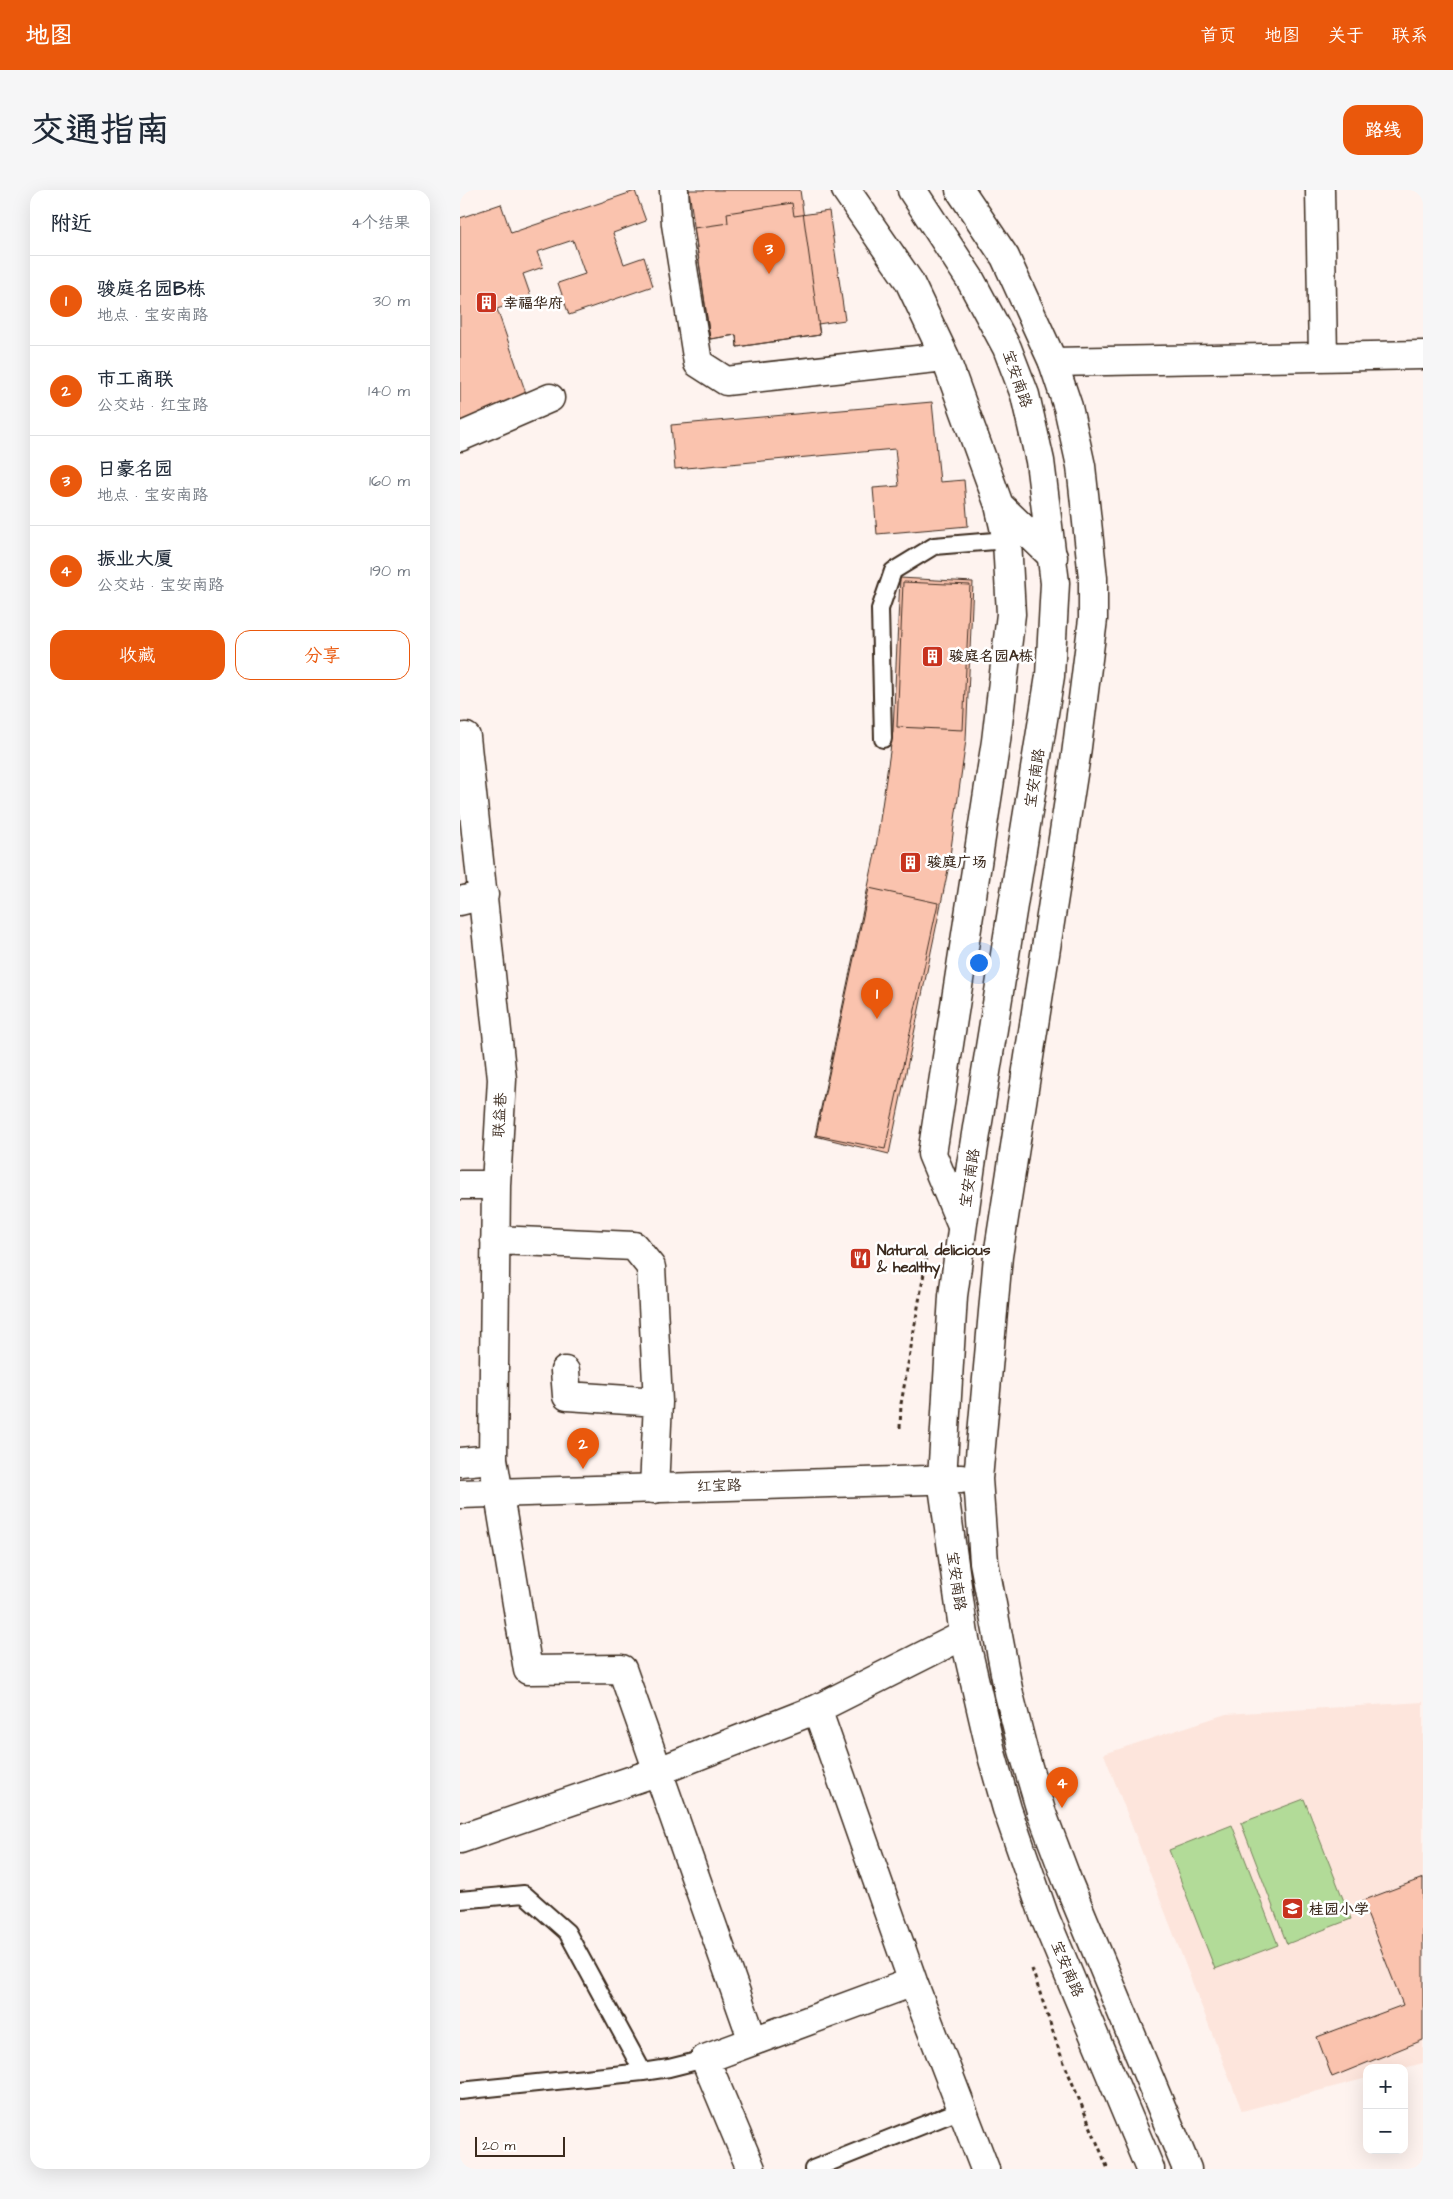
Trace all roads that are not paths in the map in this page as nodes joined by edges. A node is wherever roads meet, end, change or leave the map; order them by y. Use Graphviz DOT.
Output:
graph roads {
  1 [pos="674,190"];
  2 [pos="846,190"];
  3 [pos="912,190"];
  4 [pos="960,190"];
  5 [pos="1320,190"];
  6 [pos="1423,355"];
  7 [pos="1323,356"];
  8 [pos="945,358"];
  9 [pos="1052,362"];
  10 [pos="550,398"];
  11 [pos="460,437"];
  12 [pos="999,505"];
  13 [pos="1007,540"];
  14 [pos="1052,557"];
  15 [pos="466,738"];
  16 [pos="884,740"];
  17 [pos="472,898"];
  18 [pos="460,1185"];
  19 [pos="496,1185"];
  20 [pos="962,1226"];
  21 [pos="495,1240"];
  22 [pos="565,1371"];
  23 [pos="658,1402"];
  24 [pos="493,1459"];
  25 [pos="460,1462"];
  26 [pos="942,1479"];
  27 [pos="978,1479"];
  28 [pos="654,1488"];
  29 [pos="460,1494"];
  30 [pos="499,1494"];
  31 [pos="964,1635"];
  32 [pos="817,1709"];
  33 [pos="659,1770"];
  34 [pos="460,1839"];
  35 [pos="460,1900"];
  36 [pos="913,1982"];
  37 [pos="753,2041"];
  38 [pos="705,2058"];
  39 [pos="643,2072"];
  40 [pos="460,2091"];
  41 [pos="961,2110"];
  42 [pos="751,2169"];
  43 [pos="813,2169"];
  44 [pos="985,2169"];
  45 [pos="1150,2169"];
  46 [pos="1187,2169"];
  1 -- 8 [label="street"];
  2 -- 8 [label="street"];
  3 -- 14 [label="street, 宝安南路"];
  4 -- 9 [label="street, 宝安南路"];
  5 -- 7 [label="street"];
  6 -- 7 [label="street"];
  7 -- 9 [label="street"];
  8 -- 12 [label="street"];
  9 -- 27 [label="street, 宝安南路"];
  10 -- 11 [label="street"];
  12 -- 13 [label="street"];
  12 -- 14 [label="street"];
  13 -- 16 [label="lane"];
  13 -- 20 [label="street"];
  14 -- 20 [label="street, 宝安南路"];
  15 -- 17 [label="street, 联益巷"];
  17 -- 19 [label="street, 联益巷"];
  18 -- 19 [label="street"];
  19 -- 21 [label="street, 联益巷"];
  20 -- 26 [label="street, 宝安南路"];
  21 -- 23 [label="street"];
  21 -- 24 [label="street, 联益巷"];
  22 -- 23 [label="street"];
  23 -- 28 [label="street"];
  24 -- 25 [label="street"];
  24 -- 30 [label="street, 联益巷"];
  26 -- 27 [label="street, 红宝路"];
  26 -- 28 [label="street, 红宝路"];
  26 -- 31 [label="street, 宝安南路"];
  27 -- 46 [label="street, 宝安南路"];
  28 -- 30 [label="street, 红宝路"];
  29 -- 30 [label="street, 红宝路"];
  30 -- 33 [label="street, 联益巷"];
  31 -- 32 [label="street"];
  31 -- 45 [label="street, 宝安南路"];
  32 -- 33 [label="street"];
  32 -- 36 [label="street"];
  33 -- 34 [label="street"];
  33 -- 37 [label="street"];
  35 -- 39 [label="lane"];
  36 -- 37 [label="street"];
  36 -- 41 [label="street"];
  37 -- 38 [label="street"];
  38 -- 39 [label="lane"];
  38 -- 42 [label="street"];
  39 -- 40 [label="lane"];
  41 -- 43 [label="lane"];
  41 -- 44 [label="street"];
}
